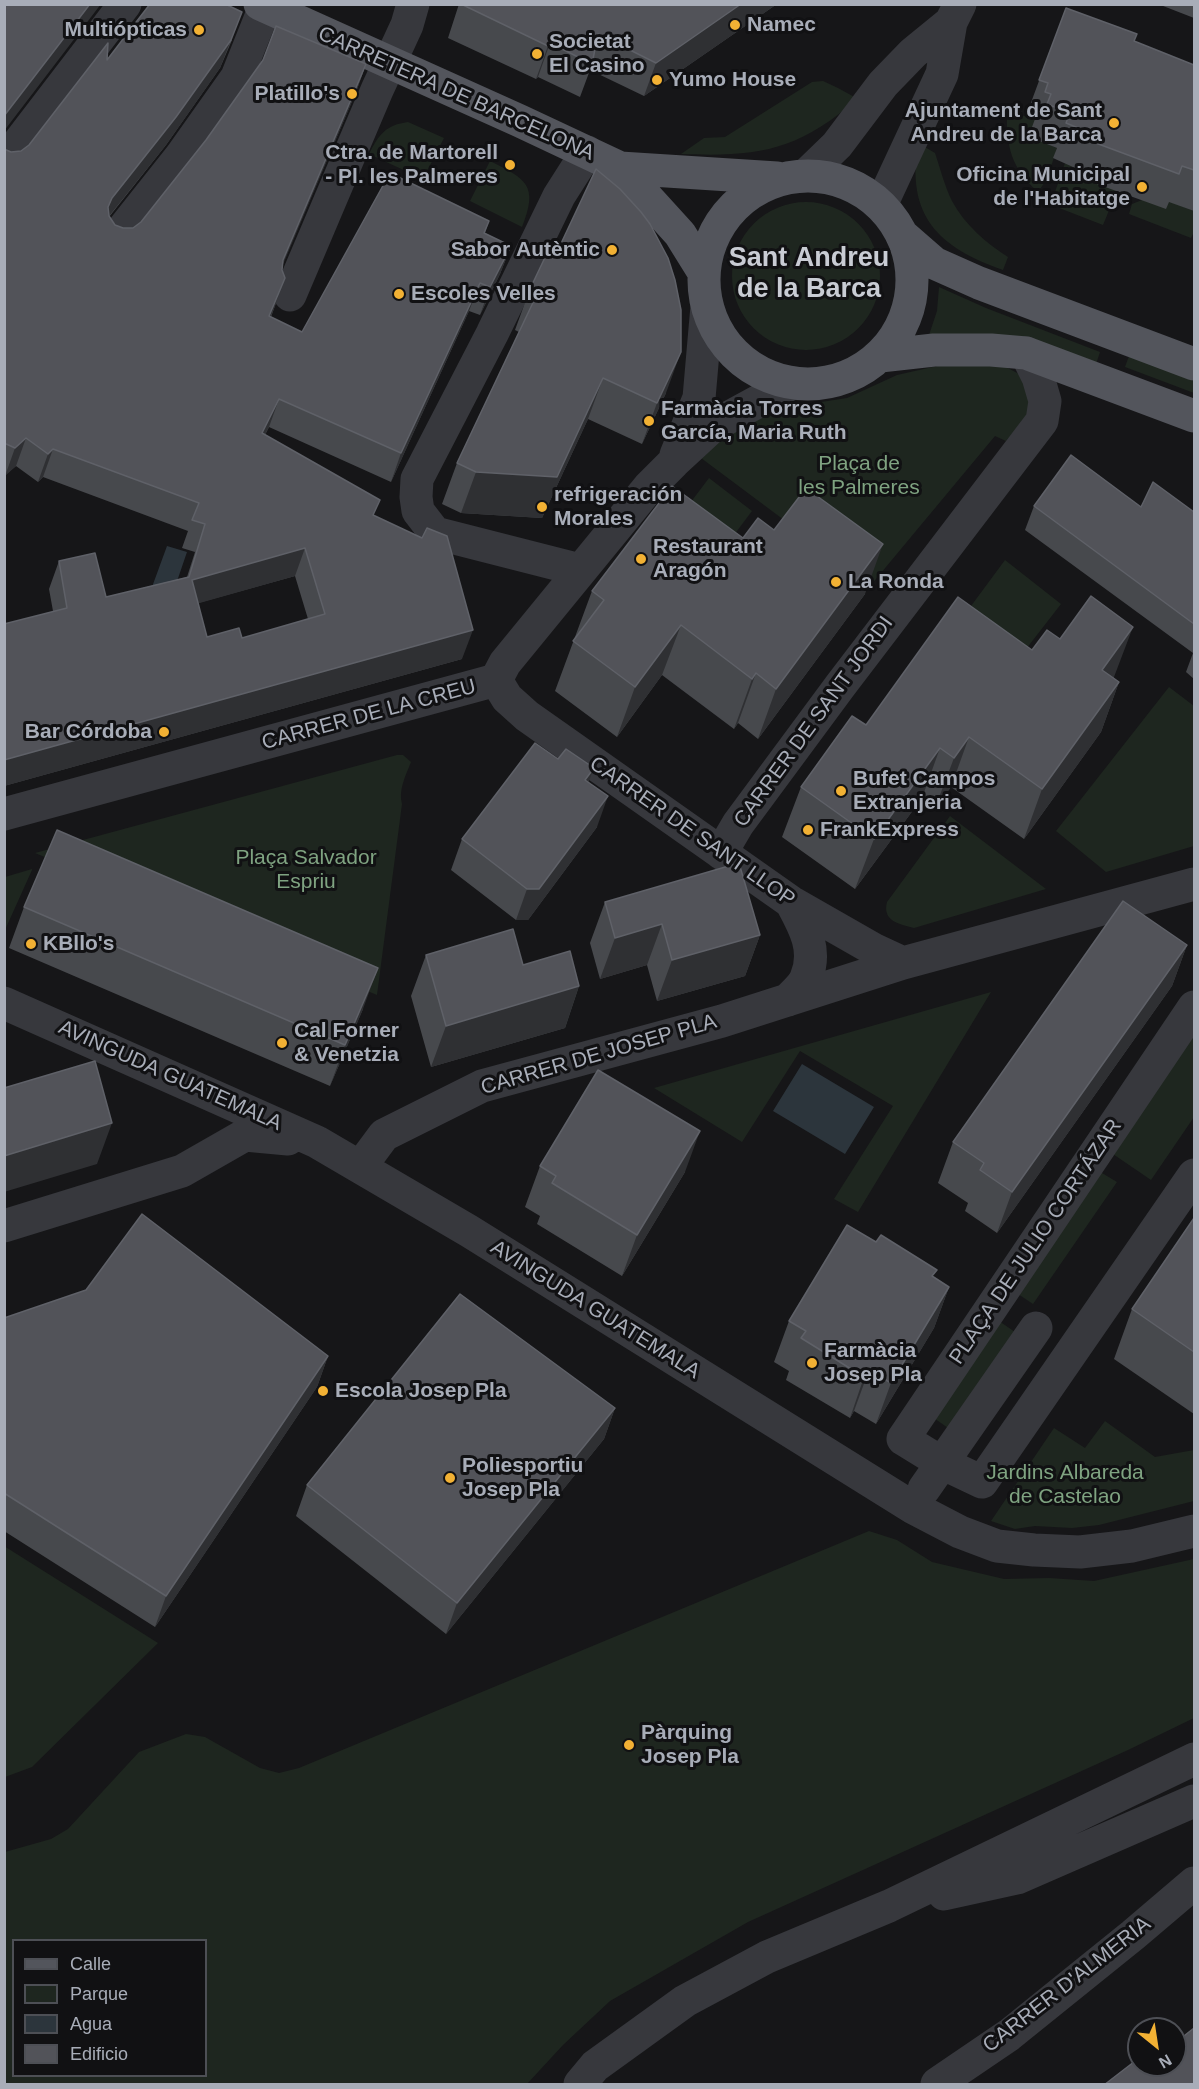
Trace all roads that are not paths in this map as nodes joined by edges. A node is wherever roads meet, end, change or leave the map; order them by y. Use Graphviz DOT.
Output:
graph roads {
  1 [pos="125,4"];
  2 [pos="413,4"];
  3 [pos="262,6"];
  4 [pos="950,11"];
  5 [pos="389,63"];
  6 [pos="587,152"];
  7 [pos="4,162"];
  8 [pos="620,168"];
  9 [pos="793,177"];
  10 [pos="881,205"];
  11 [pos="903,236"];
  12 [pos="116,238"];
  13 [pos="703,271"];
  14 [pos="290,295"];
  15 [pos="707,306"];
  16 [pos="1026,353"];
  17 [pos="880,356"];
  18 [pos="1194,364"];
  19 [pos="792,384"];
  20 [pos="1194,416"];
  21 [pos="674,462"];
  22 [pos="580,570"];
  23 [pos="496,680"];
  24 [pos="4,814"];
  25 [pos="722,853"];
  26 [pos="1194,884"];
  27 [pos="790,902"];
  28 [pos="903,963"];
  29 [pos="788,1000"];
  30 [pos="4,1003"];
  31 [pos="1194,1007"];
  32 [pos="241,1121"];
  33 [pos="360,1166"];
  34 [pos="1194,1175"];
  35 [pos="4,1226"];
  36 [pos="1036,1328"];
  37 [pos="933,1476"];
  38 [pos="1194,1530"];
  39 [pos="1194,1760"];
  40 [pos="1194,1801"];
  41 [pos="1194,1882"];
  42 [pos="889,1906"];
  43 [pos="580,2085"];
  44 [pos="937,2085"];
  1 -- 7 [label="street"];
  2 -- 5 [label="street"];
  3 -- 5 [label="main road, CARRETERA DE BARCELONA"];
  3 -- 12 [label="street"];
  4 -- 9 [label="street"];
  4 -- 10 [label="street"];
  5 -- 6 [label="main road, CARRETERA DE BARCELONA"];
  5 -- 14 [label="street"];
  6 -- 8 [label="main road, CARRETERA DE BARCELONA"];
  6 -- 22 [label="street"];
  8 -- 9 [label="main road, CARRETERA DE BARCELONA"];
  8 -- 13 [label="main road, CARRETERA DE BARCELONA"];
  9 -- 10 [label="main road"];
  9 -- 13 [label="main road"];
  10 -- 11 [label="main road"];
  11 -- 17 [label="main road"];
  11 -- 18 [label="main road"];
  13 -- 15 [label="main road"];
  15 -- 19 [label="main road"];
  15 -- 21 [label="street, CARRER DE LA CREU"];
  16 -- 17 [label="main road"];
  16 -- 20 [label="main road"];
  16 -- 25 [label="street, CARRER DE SANT JORDI"];
  17 -- 19 [label="main road"];
  19 -- 21 [label="street, CARRER DE LA CREU"];
  21 -- 22 [label="street, CARRER DE LA CREU"];
  22 -- 23 [label="street, CARRER DE LA CREU"];
  23 -- 24 [label="street, CARRER DE LA CREU"];
  23 -- 25 [label="street, CARRER DE SANT LLOP"];
  25 -- 27 [label="street, CARRER DE SANT LLOP"];
  26 -- 28 [label="street, CARRER DE JOSEP PLA"];
  27 -- 28 [label="street, CARRER DE SANT LLOP"];
  27 -- 29 [label="street"];
  28 -- 29 [label="street, CARRER DE JOSEP PLA"];
  29 -- 33 [label="street, CARRER DE JOSEP PLA"];
  30 -- 32 [label="street, AVINGUDA GUATEMALA"];
  31 -- 37 [label="street, PLAÇA DE JULIO CORTÁZAR"];
  32 -- 33 [label="street, AVINGUDA GUATEMALA"];
  32 -- 35 [label="street"];
  33 -- 38 [label="street, AVINGUDA GUATEMALA"];
  34 -- 37 [label="street, PLAÇA DE JULIO CORTÁZAR"];
  36 -- 37 [label="street"];
  39 -- 42 [label="street"];
  40 -- 42 [label="street"];
  41 -- 44 [label="street, CARRER D'ALMERIA"];
  42 -- 43 [label="street"];
}
